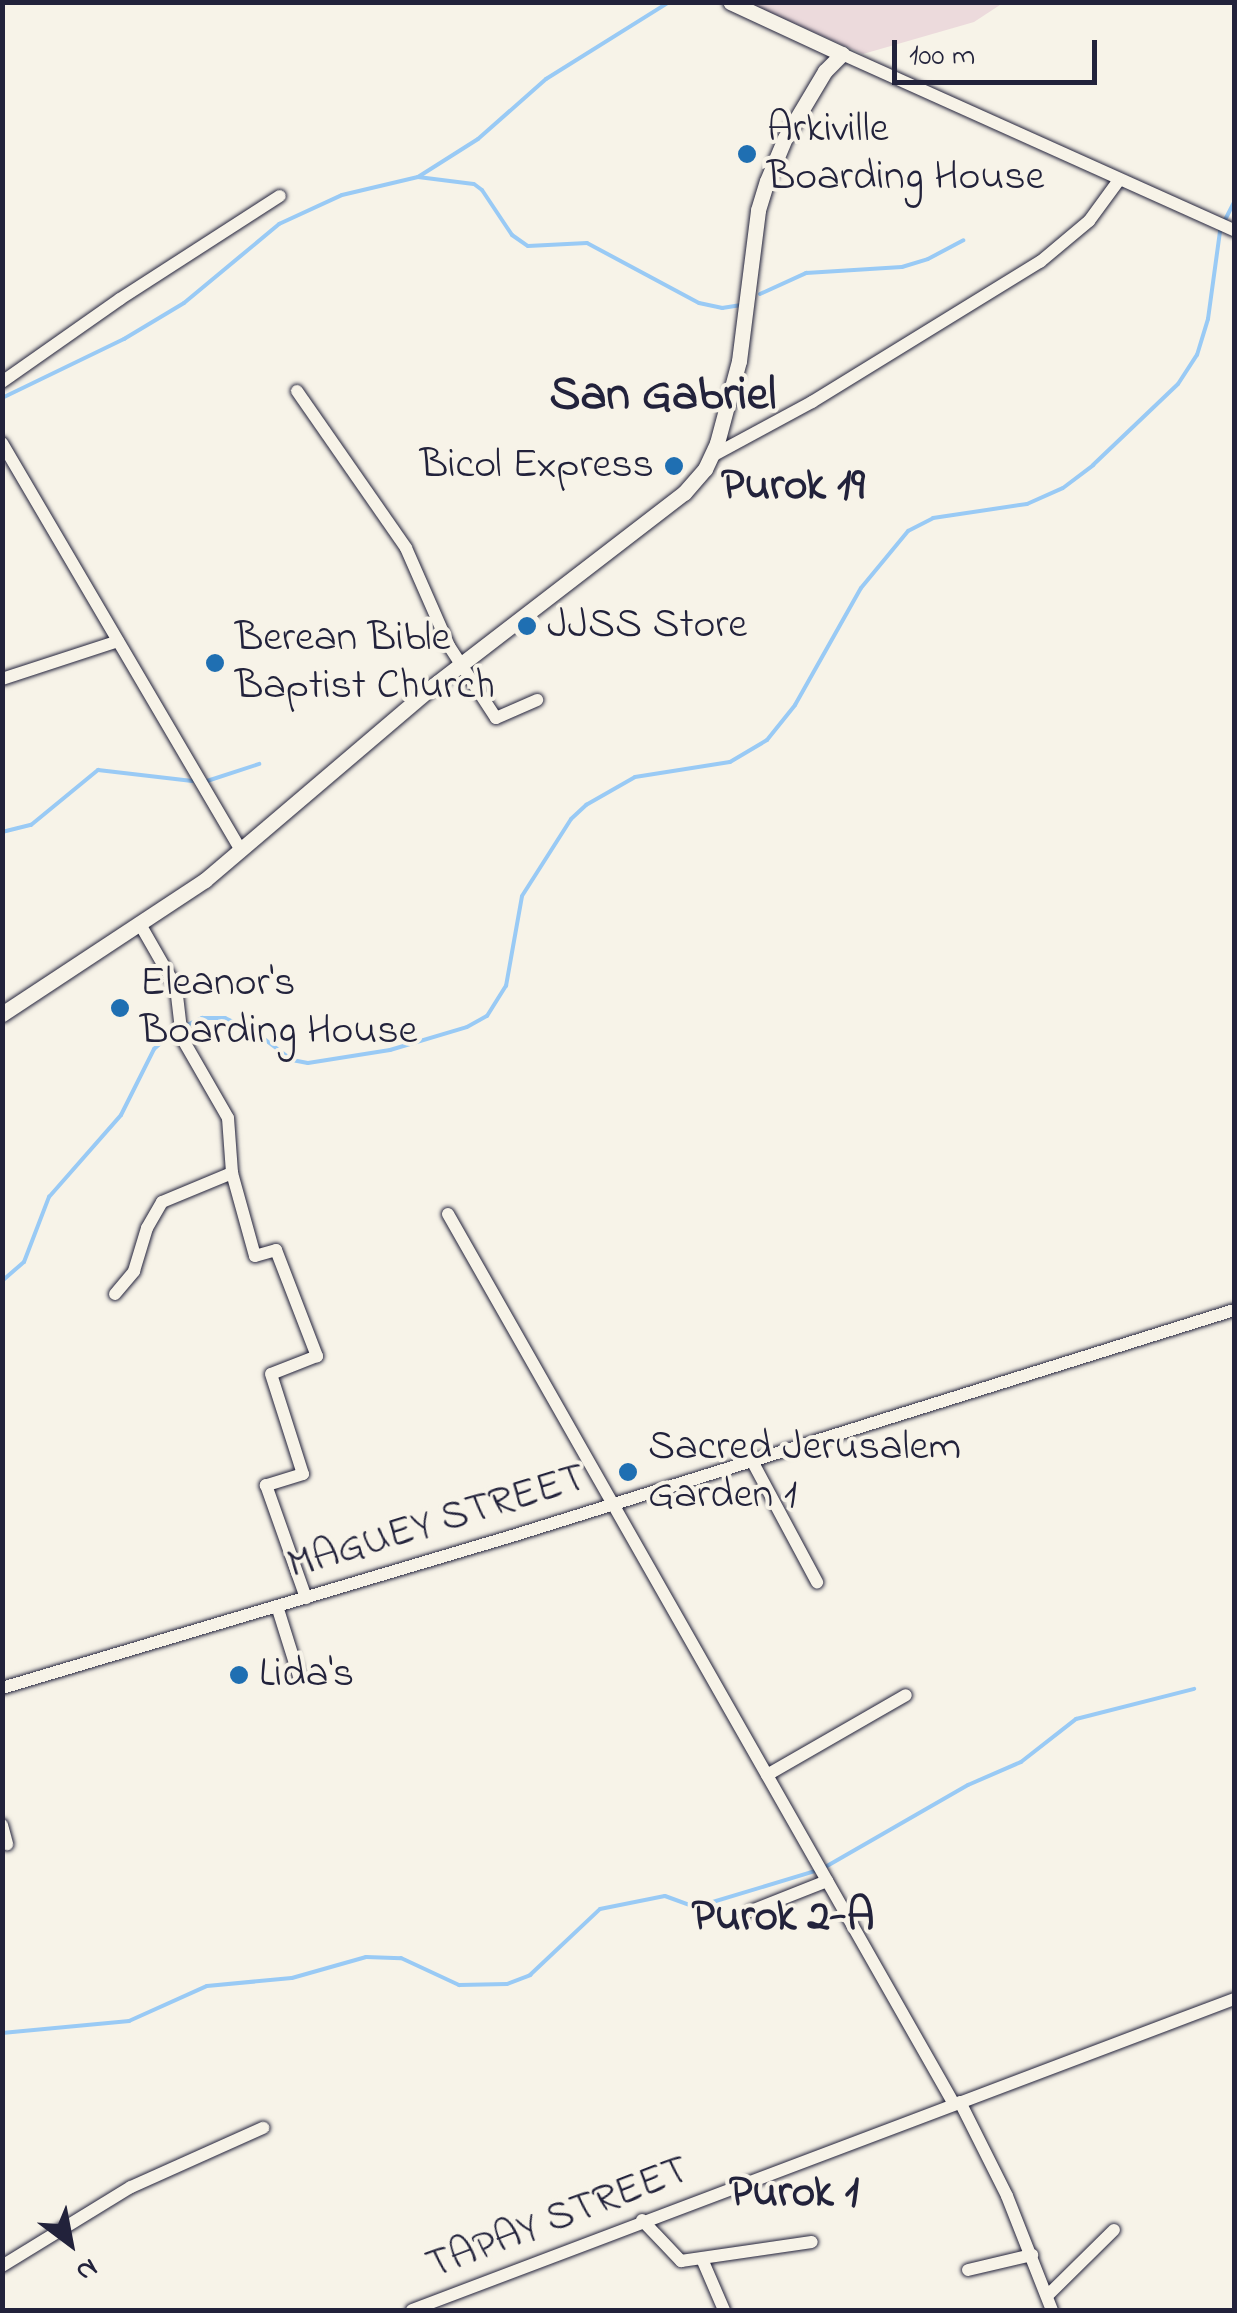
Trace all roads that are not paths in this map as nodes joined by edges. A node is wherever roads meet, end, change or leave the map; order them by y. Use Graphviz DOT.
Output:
graph roads {
  1 [pos="730,2"];
  2 [pos="836,51"];
  3 [pos="1119,180"];
  4 [pos="280,196"];
  5 [pos="1234,230"];
  6 [pos="2,382"];
  7 [pos="296,390"];
  8 [pos="2,443"];
  9 [pos="712,456"];
  10 [pos="118,641"];
  11 [pos="460,664"];
  12 [pos="2,679"];
  13 [pos="537,700"];
  14 [pos="241,851"];
  15 [pos="141,926"];
  16 [pos="2,1014"];
  17 [pos="232,1173"];
  18 [pos="448,1214"];
  19 [pos="116,1294"];
  20 [pos="1234,1310"];
  21 [pos="751,1458"];
  22 [pos="613,1502"];
  23 [pos="818,1582"];
  24 [pos="306,1598"];
  25 [pos="277,1606"];
  26 [pos="299,1676"];
  27 [pos="2,1688"];
  28 [pos="906,1695"];
  29 [pos="767,1775"];
  30 [pos="2,1824"];
  31 [pos="7,1844"];
  32 [pos="827,1881"];
  33 [pos="752,1911"];
  34 [pos="1234,1999"];
  35 [pos="957,2103"];
  36 [pos="263,2128"];
  37 [pos="642,2220"];
  38 [pos="1114,2230"];
  39 [pos="812,2242"];
  40 [pos="1032,2256"];
  41 [pos="702,2259"];
  42 [pos="2,2266"];
  43 [pos="968,2270"];
  44 [pos="1047,2296"];
  45 [pos="412,2310"];
  46 [pos="724,2310"];
  47 [pos="1052,2310"];
  1 -- 2 [label="street"];
  2 -- 3 [label="street"];
  2 -- 9 [label="street"];
  3 -- 5 [label="street"];
  3 -- 9 [label="street"];
  4 -- 6 [label="street"];
  7 -- 11 [label="street"];
  8 -- 10 [label="street"];
  9 -- 11 [label="street"];
  10 -- 12 [label="street"];
  10 -- 14 [label="street"];
  11 -- 13 [label="street"];
  11 -- 14 [label="street"];
  14 -- 15 [label="street"];
  15 -- 16 [label="street"];
  15 -- 17 [label="street"];
  17 -- 19 [label="street"];
  17 -- 24 [label="street"];
  18 -- 22 [label="street"];
  20 -- 21 [label="street, MAGUEY STREET"];
  21 -- 22 [label="street, MAGUEY STREET"];
  21 -- 23 [label="street"];
  22 -- 24 [label="street, MAGUEY STREET"];
  22 -- 29 [label="street"];
  24 -- 25 [label="street, MAGUEY STREET"];
  25 -- 26 [label="street"];
  25 -- 27 [label="street, MAGUEY STREET"];
  28 -- 29 [label="street"];
  29 -- 32 [label="street"];
  30 -- 31 [label="street"];
  32 -- 33 [label="street"];
  32 -- 35 [label="street"];
  34 -- 35 [label="street, TAPAY STREET"];
  35 -- 37 [label="street, TAPAY STREET"];
  35 -- 40 [label="street"];
  36 -- 42 [label="street"];
  37 -- 41 [label="street"];
  37 -- 45 [label="street, TAPAY STREET"];
  38 -- 44 [label="street"];
  39 -- 41 [label="street"];
  40 -- 43 [label="street"];
  40 -- 44 [label="street"];
  41 -- 46 [label="street"];
  44 -- 47 [label="street"];
}
